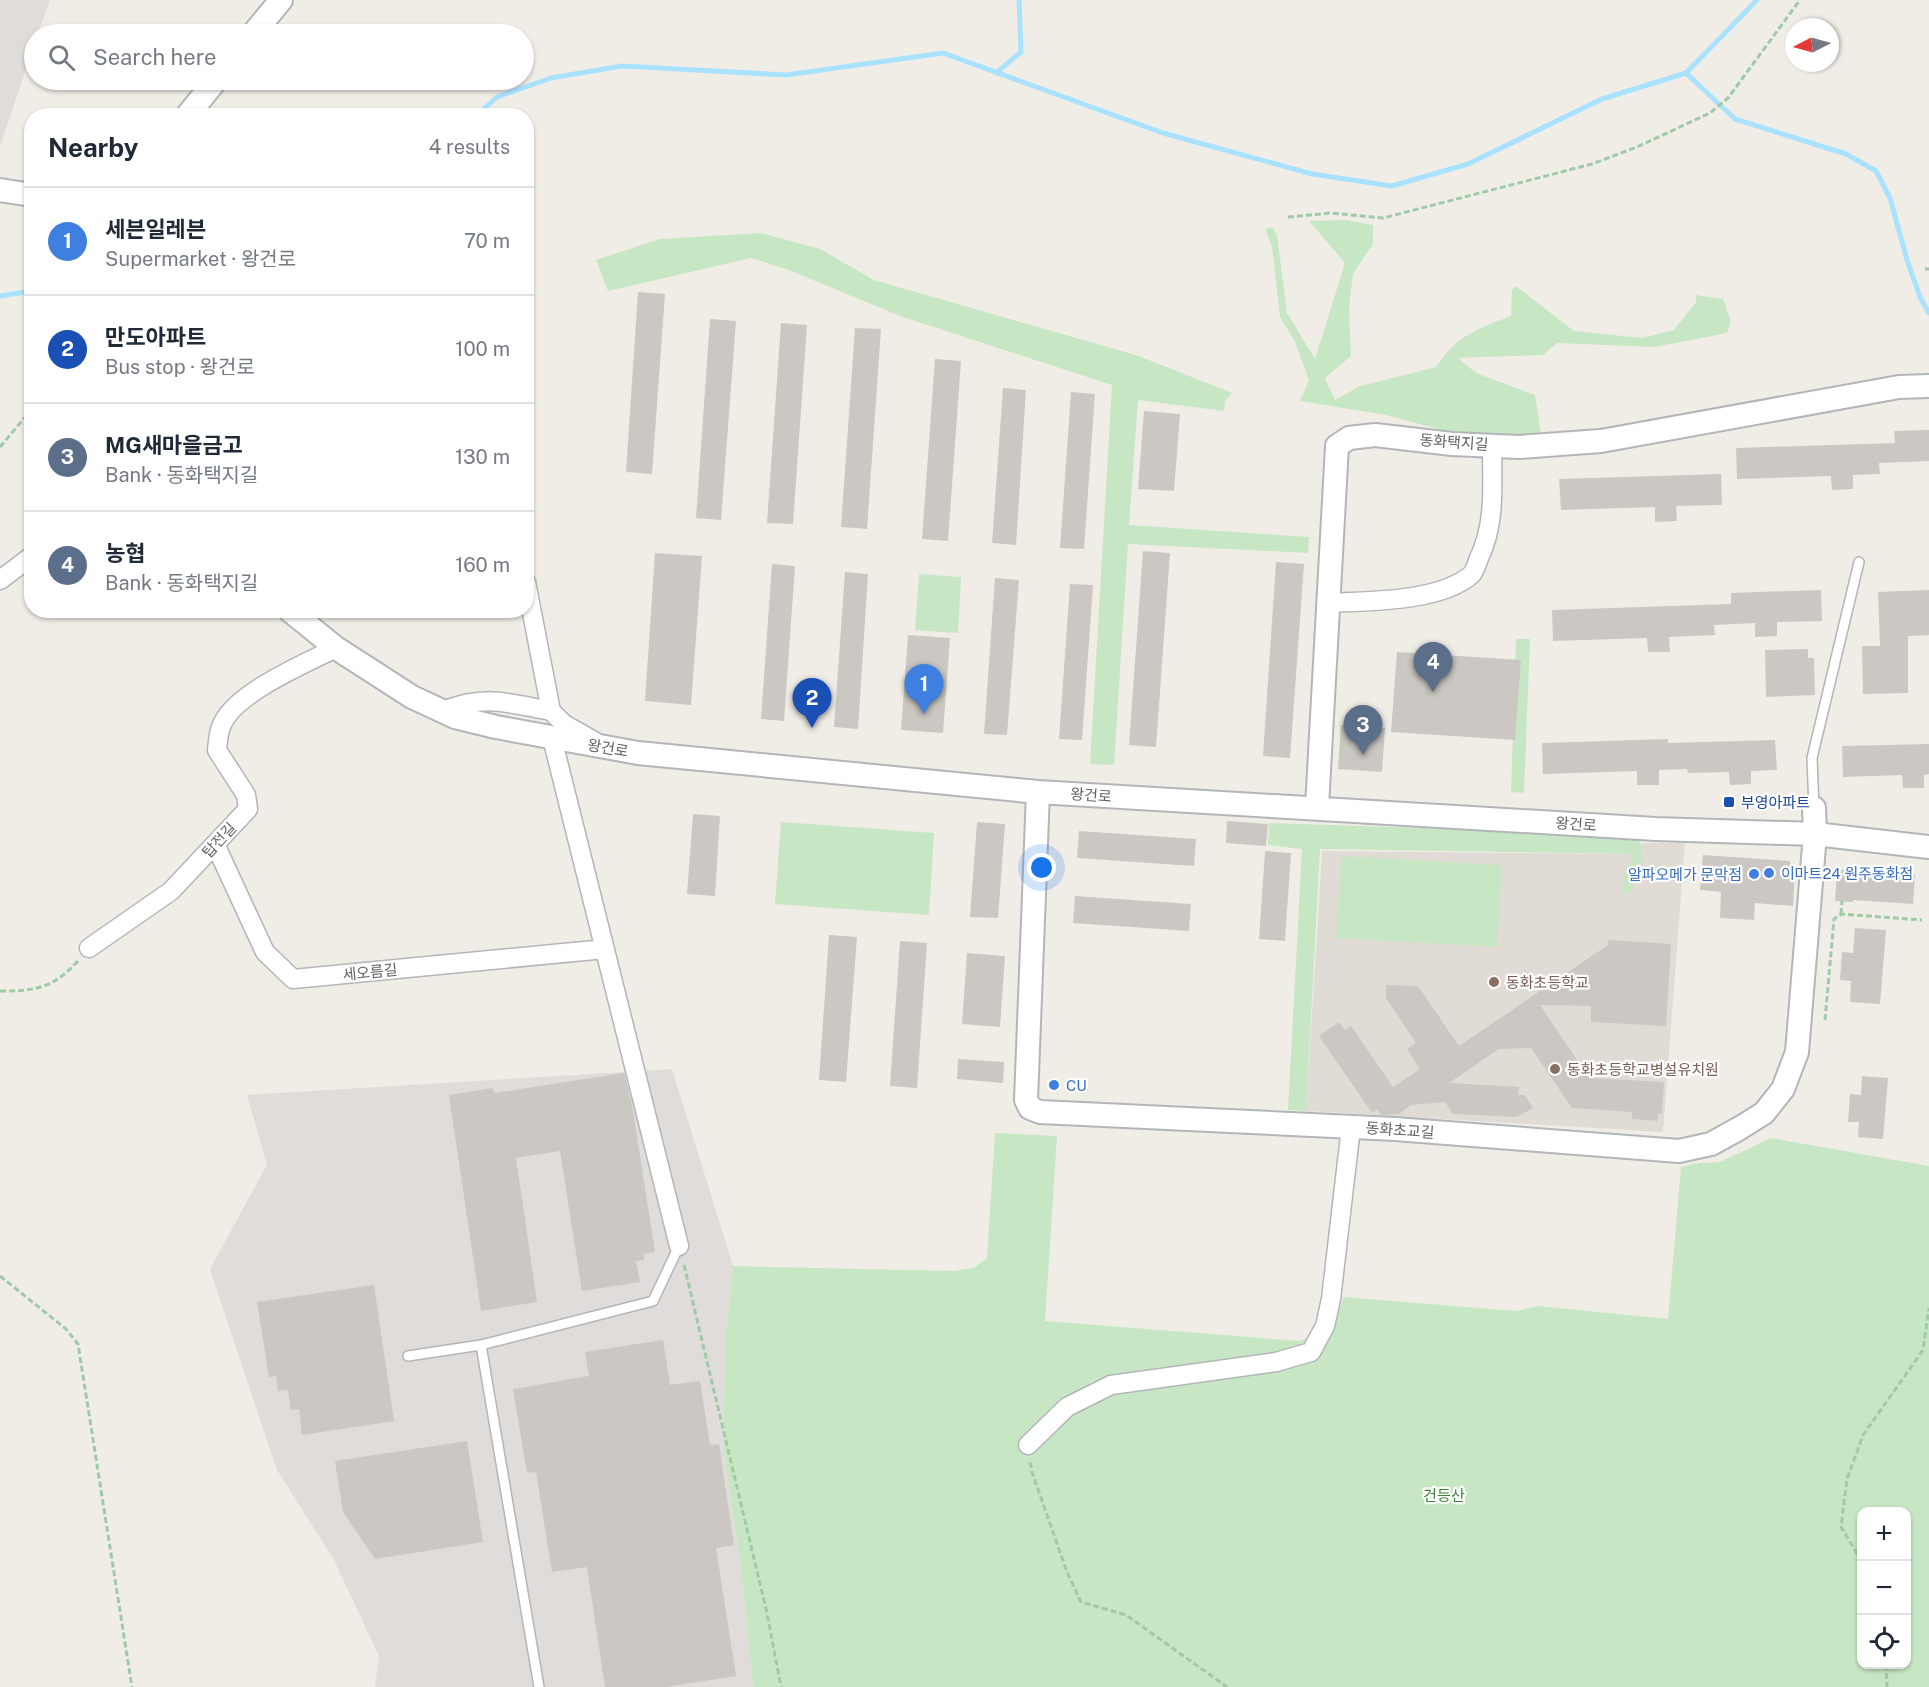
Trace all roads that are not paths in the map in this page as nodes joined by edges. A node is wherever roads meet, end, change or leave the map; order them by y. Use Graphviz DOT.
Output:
graph roads {
  1 [pos="281,0"];
  2 [pos="261,24"];
  3 [pos="208,90"];
  4 [pos="193,108"];
  5 [pos="0,190"];
  6 [pos="24,194"];
  7 [pos="1929,386"];
  8 [pos="1492,445"];
  9 [pos="24,562"];
  10 [pos="1859,562"];
  11 [pos="0,580"];
  12 [pos="1328,603"];
  13 [pos="299,618"];
  14 [pos="533,618"];
  15 [pos="336,648"];
  16 [pos="443,711"];
  17 [pos="551,711"];
  18 [pos="552,738"];
  19 [pos="607,748"];
  20 [pos="1038,792"];
  21 [pos="1317,807"];
  22 [pos="1814,808"];
  23 [pos="1815,834"];
  24 [pos="215,844"];
  25 [pos="1929,847"];
  26 [pos="89,948"];
  27 [pos="605,949"];
  28 [pos="1351,1127"];
  29 [pos="679,1246"];
  30 [pos="482,1344"];
  31 [pos="408,1356"];
  32 [pos="1028,1445"];
  33 [pos="539,1687"];
  1 -- 2 [label="street"];
  3 -- 4 [label="street"];
  5 -- 6 [label="street"];
  7 -- 8 [label="street, 동화택지길"];
  8 -- 12 [label="street"];
  8 -- 12 [label="street, 동화택지길"];
  9 -- 11 [label="street"];
  10 -- 22 [label="lane"];
  12 -- 21 [label="street, 동화택지길"];
  13 -- 15 [label="street, 왕건로"];
  14 -- 17 [label="street"];
  15 -- 16 [label="street, 왕건로"];
  15 -- 24 [label="street, 탑전길"];
  16 -- 17 [label="street"];
  16 -- 18 [label="street, 왕건로"];
  17 -- 19 [label="street"];
  18 -- 19 [label="street, 왕건로"];
  18 -- 27 [label="street"];
  19 -- 20 [label="street, 왕건로"];
  20 -- 21 [label="street, 왕건로"];
  20 -- 28 [label="street, 동화초교길"];
  21 -- 23 [label="street, 왕건로"];
  22 -- 23 [label="street, 동화초교길"];
  23 -- 25 [label="street, 왕건로"];
  23 -- 28 [label="street, 동화초교길"];
  24 -- 26 [label="street, 탑전길"];
  24 -- 27 [label="street, 세오름길"];
  27 -- 29 [label="street"];
  28 -- 32 [label="street"];
  29 -- 30 [label="lane"];
  30 -- 31 [label="lane"];
  30 -- 33 [label="lane"];
}
